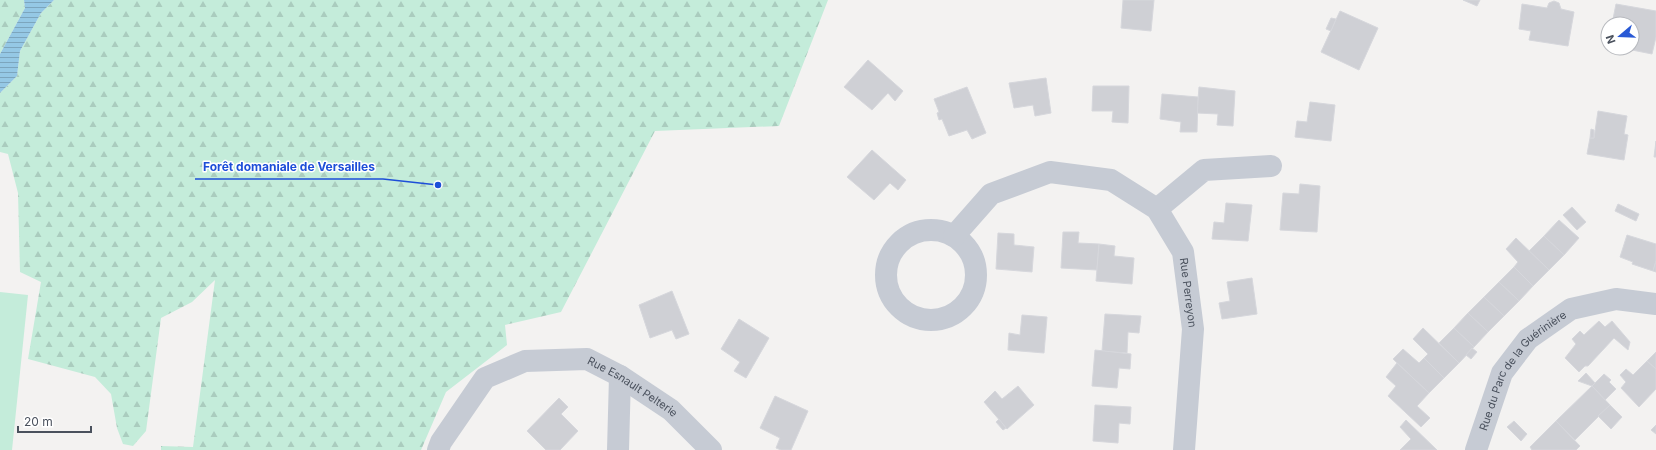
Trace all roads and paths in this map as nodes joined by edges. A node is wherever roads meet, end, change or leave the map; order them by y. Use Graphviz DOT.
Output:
graph roads {
  1 [pos="1271,166"];
  2 [pos="1157,209"];
  3 [pos="954,236"];
  4 [pos="1656,304"];
  5 [pos="620,376"];
  6 [pos="438,450"];
  7 [pos="618,450"];
  8 [pos="711,450"];
  9 [pos="1184,450"];
  10 [pos="1476,450"];
  1 -- 2 [label="street"];
  2 -- 3 [label="street, Rue Perreyon"];
  2 -- 9 [label="street, Rue Perreyon"];
  3 -- 3 [label="street"];
  4 -- 10 [label="street, Rue du Parc de la Guérinière"];
  5 -- 6 [label="street, Rue Esnault Pelterie"];
  5 -- 7 [label="street"];
  5 -- 8 [label="street, Rue Esnault Pelterie"];
}
